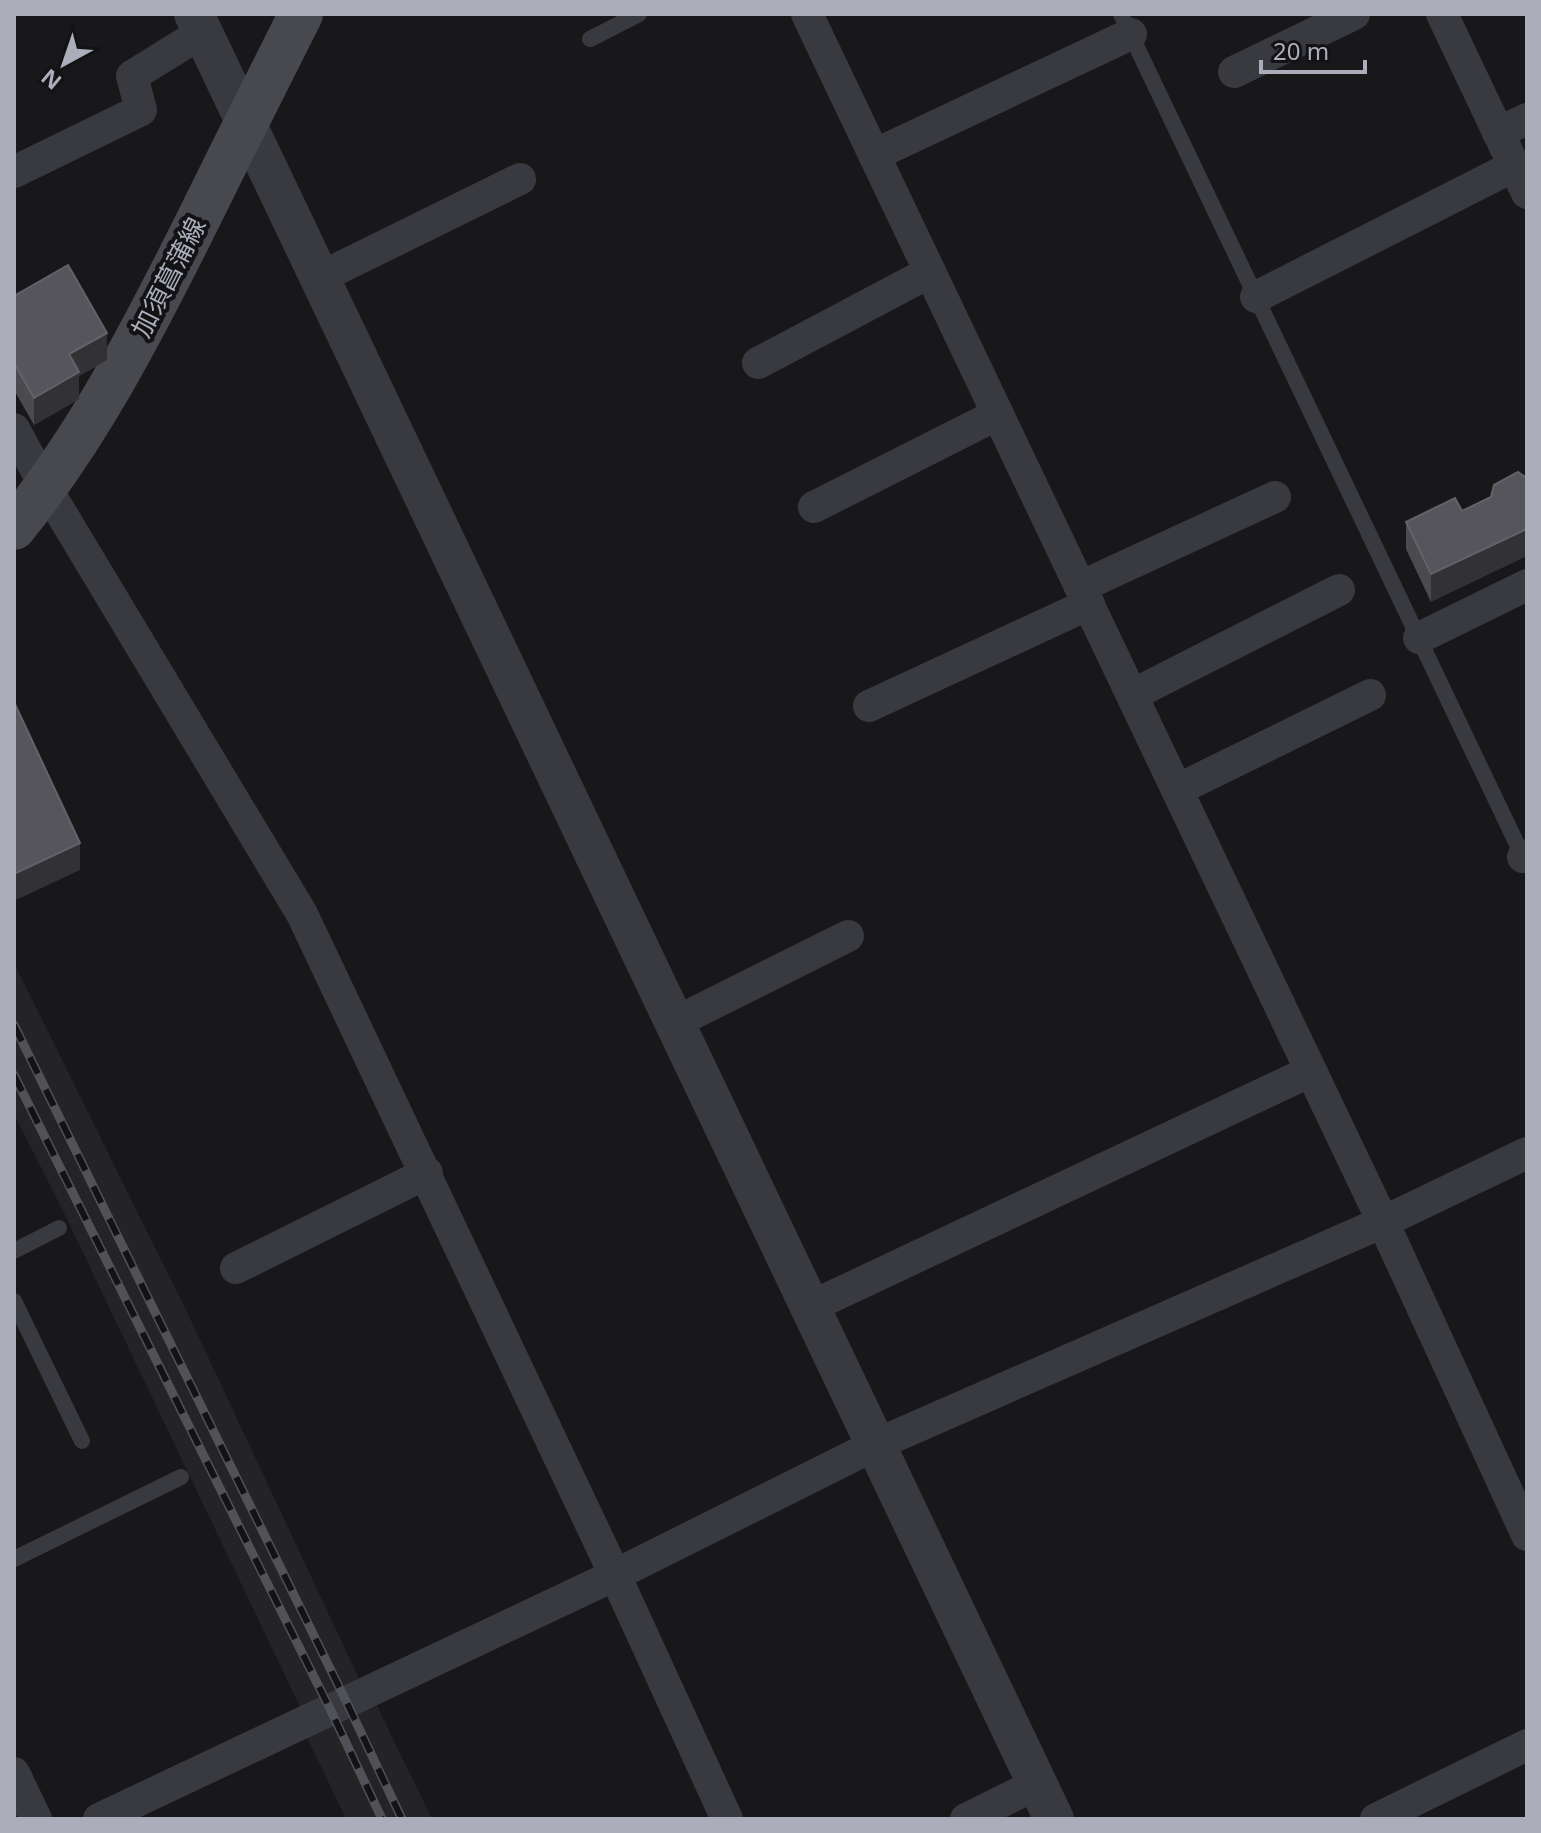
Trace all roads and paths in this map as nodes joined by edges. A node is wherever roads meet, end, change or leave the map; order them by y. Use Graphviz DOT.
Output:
graph roads {
  1 [pos="301,14"];
  2 [pos="639,14"];
  3 [pos="807,14"];
  4 [pos="1354,14"];
  5 [pos="1442,14"];
  6 [pos="198,23"];
  7 [pos="1126,24"];
  8 [pos="590,39"];
  9 [pos="1234,72"];
  10 [pos="1527,119"];
  11 [pos="246,124"];
  12 [pos="1498,133"];
  13 [pos="874,155"];
  14 [pos="14,172"];
  15 [pos="520,179"];
  16 [pos="1520,179"];
  17 [pos="930,272"];
  18 [pos="319,278"];
  19 [pos="1256,297"];
  20 [pos="758,363"];
  21 [pos="998,414"];
  22 [pos="14,429"];
  23 [pos="46,488"];
  24 [pos="1275,497"];
  25 [pos="814,507"];
  26 [pos="14,528"];
  27 [pos="1527,585"];
  28 [pos="1339,590"];
  29 [pos="1084,596"];
  30 [pos="1419,638"];
  31 [pos="1132,695"];
  32 [pos="1370,695"];
  33 [pos="869,706"];
  34 [pos="1177,790"];
  35 [pos="1526,859"];
  36 [pos="848,936"];
  37 [pos="674,1023"];
  38 [pos="1311,1071"];
  39 [pos="1527,1153"];
  40 [pos="427,1173"];
  41 [pos="1383,1222"];
  42 [pos="59,1228"];
  43 [pos="14,1251"];
  44 [pos="236,1268"];
  45 [pos="14,1301"];
  46 [pos="810,1307"];
  47 [pos="82,1441"];
  48 [pos="875,1445"];
  49 [pos="181,1477"];
  50 [pos="1523,1517"];
  51 [pos="14,1559"];
  52 [pos="615,1575"];
  53 [pos="1527,1745"];
  54 [pos="14,1773"];
  55 [pos="1046,1802"];
  56 [pos="36,1819"];
  57 [pos="99,1819"];
  58 [pos="726,1819"];
  59 [pos="966,1819"];
  60 [pos="1376,1819"];
  1 -- 11 [label="main road, 加須菖蒲線"];
  2 -- 8 [label="lane"];
  3 -- 13 [label="street"];
  4 -- 9 [label="street"];
  5 -- 12 [label="street"];
  6 -- 11 [label="street"];
  6 -- 14 [label="street"];
  7 -- 13 [label="street"];
  7 -- 19 [label="lane"];
  10 -- 12 [label="street"];
  11 -- 18 [label="street"];
  11 -- 23 [label="main road, 加須菖蒲線"];
  12 -- 16 [label="street"];
  13 -- 17 [label="street"];
  15 -- 18 [label="street"];
  16 -- 19 [label="street"];
  17 -- 20 [label="street"];
  17 -- 21 [label="street"];
  18 -- 37 [label="street"];
  19 -- 30 [label="lane"];
  21 -- 25 [label="street"];
  21 -- 29 [label="street"];
  22 -- 23 [label="street"];
  23 -- 26 [label="main road, 加須菖蒲線"];
  23 -- 40 [label="street"];
  24 -- 29 [label="street"];
  27 -- 30 [label="street"];
  28 -- 31 [label="street"];
  29 -- 31 [label="street"];
  29 -- 33 [label="street"];
  30 -- 35 [label="lane"];
  31 -- 34 [label="street"];
  32 -- 34 [label="street"];
  34 -- 38 [label="street"];
  36 -- 37 [label="street"];
  37 -- 46 [label="street"];
  38 -- 41 [label="street"];
  38 -- 46 [label="street"];
  39 -- 41 [label="street"];
  40 -- 44 [label="street"];
  40 -- 52 [label="street"];
  41 -- 48 [label="street"];
  41 -- 50 [label="street"];
  42 -- 43 [label="lane"];
  45 -- 47 [label="lane"];
  46 -- 48 [label="street"];
  48 -- 52 [label="street"];
  48 -- 55 [label="street"];
  49 -- 51 [label="lane"];
  52 -- 57 [label="street"];
  52 -- 58 [label="street"];
  53 -- 60 [label="street"];
  54 -- 56 [label="street"];
  55 -- 59 [label="street"];
}
